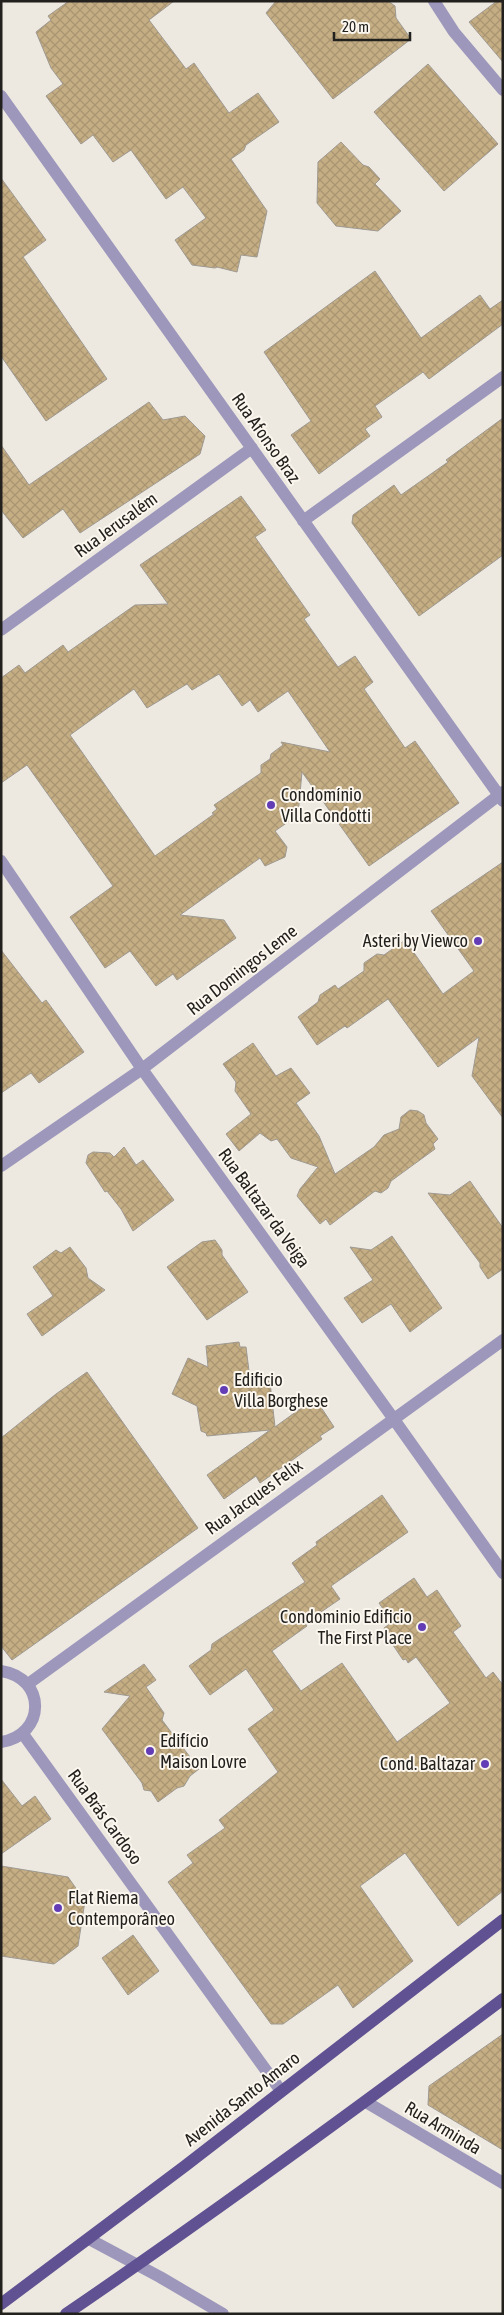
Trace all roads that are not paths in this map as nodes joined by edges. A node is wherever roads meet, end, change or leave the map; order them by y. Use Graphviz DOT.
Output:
graph roads {
  1 [pos="434,1"];
  2 [pos="503,90"];
  3 [pos="1,96"];
  4 [pos="503,377"];
  5 [pos="252,448"];
  6 [pos="303,521"];
  7 [pos="1,630"];
  8 [pos="501,796"];
  9 [pos="1,861"];
  10 [pos="142,1069"];
  11 [pos="1,1166"];
  12 [pos="503,1340"];
  13 [pos="393,1418"];
  14 [pos="503,1573"];
  15 [pos="1,1670"];
  16 [pos="28,1684"];
  17 [pos="23,1734"];
  18 [pos="1,1742"];
  19 [pos="503,1920"];
  20 [pos="503,1999"];
  21 [pos="281,2091"];
  22 [pos="366,2102"];
  23 [pos="503,2183"];
  24 [pos="89,2239"];
  25 [pos="139,2264"];
  26 [pos="1,2304"];
  27 [pos="66,2314"];
  28 [pos="223,2314"];
  1 -- 2 [label="street"];
  3 -- 5 [label="street, Rua Afonso Braz"];
  4 -- 6 [label="street"];
  5 -- 6 [label="street, Rua Afonso Braz"];
  5 -- 7 [label="street, Rua Jerusalém"];
  6 -- 8 [label="street, Rua Afonso Braz"];
  8 -- 10 [label="street, Rua Domingos Leme"];
  9 -- 10 [label="street, Rua Baltazar da Veiga"];
  10 -- 11 [label="street, Rua Domingos Leme"];
  10 -- 13 [label="street, Rua Baltazar da Veiga"];
  12 -- 13 [label="street, Rua Jacques Felix"];
  13 -- 14 [label="street, Rua Baltazar da Veiga"];
  13 -- 16 [label="street, Rua Jacques Felix"];
  15 -- 16 [label="street"];
  16 -- 17 [label="street"];
  17 -- 18 [label="street"];
  17 -- 21 [label="street, Rua Brás Cardoso"];
  19 -- 21 [label="main road, Avenida Santo Amaro"];
  20 -- 22 [label="main road"];
  21 -- 24 [label="main road, Avenida Santo Amaro"];
  22 -- 23 [label="street, Rua Arminda"];
  22 -- 25 [label="main road"];
  24 -- 25 [label="street"];
  24 -- 26 [label="main road, Avenida Santo Amaro"];
  25 -- 27 [label="main road"];
  25 -- 28 [label="street"];
}
